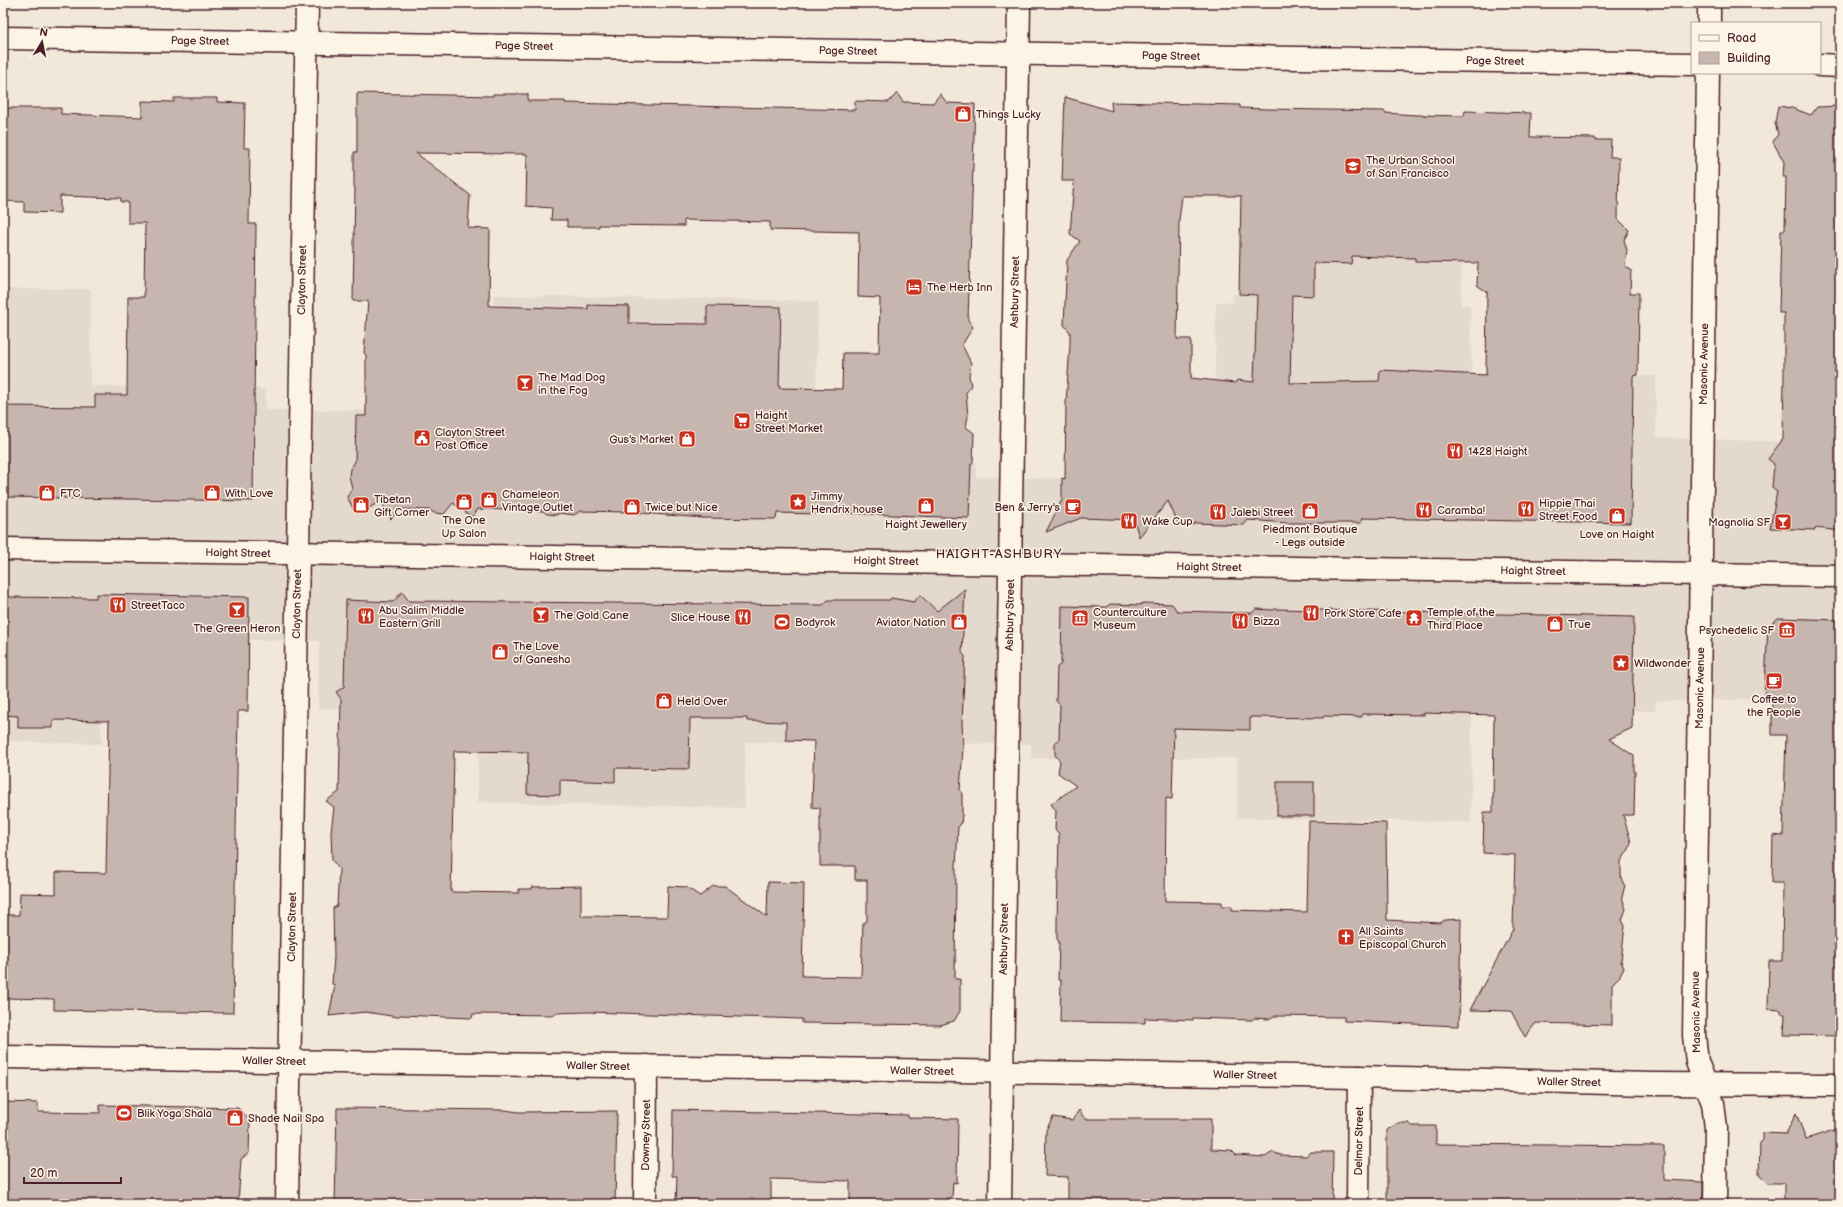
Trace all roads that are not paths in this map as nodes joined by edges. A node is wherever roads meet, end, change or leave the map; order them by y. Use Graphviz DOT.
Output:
graph roads {
  1 [pos="307,3"];
  2 [pos="1020,3"];
  3 [pos="1709,3"];
  4 [pos="1709,22"];
  5 [pos="3,38"];
  6 [pos="306,42"];
  7 [pos="1019,54"];
  8 [pos="1691,64"];
  9 [pos="1708,74"];
  10 [pos="3,549"];
  11 [pos="298,554"];
  12 [pos="1010,564"];
  13 [pos="1701,574"];
  14 [pos="1840,576"];
  15 [pos="3,1057"];
  16 [pos="289,1062"];
  17 [pos="646,1066"];
  18 [pos="1002,1072"];
  19 [pos="1359,1077"];
  20 [pos="1706,1083"];
  21 [pos="1840,1085"];
  22 [pos="288,1204"];
  23 [pos="645,1204"];
  24 [pos="1000,1204"];
  25 [pos="1358,1204"];
  26 [pos="1715,1204"];
  1 -- 6 [label="street, Clayton Street"];
  2 -- 7 [label="street, Ashbury Street"];
  3 -- 4 [label="street"];
  5 -- 6 [label="street, Page Street"];
  6 -- 7 [label="street, Page Street"];
  6 -- 11 [label="street, Clayton Street"];
  7 -- 8 [label="street, Page Street"];
  7 -- 12 [label="street, Ashbury Street"];
  9 -- 13 [label="street, Masonic Avenue"];
  10 -- 11 [label="street, Haight Street"];
  11 -- 12 [label="street, Haight Street"];
  11 -- 16 [label="street, Clayton Street"];
  12 -- 13 [label="street, Haight Street"];
  12 -- 18 [label="street, Ashbury Street"];
  13 -- 14 [label="street, Haight Street"];
  13 -- 20 [label="street, Masonic Avenue"];
  15 -- 16 [label="street, Waller Street"];
  16 -- 17 [label="street, Waller Street"];
  16 -- 22 [label="street, Clayton Street"];
  17 -- 18 [label="street, Waller Street"];
  17 -- 23 [label="street, Downey Street"];
  18 -- 19 [label="street, Waller Street"];
  18 -- 24 [label="street, Ashbury Street"];
  19 -- 20 [label="street, Waller Street"];
  19 -- 25 [label="street, Delmar Street"];
  20 -- 21 [label="street, Waller Street"];
  20 -- 26 [label="street, Masonic Avenue"];
}
